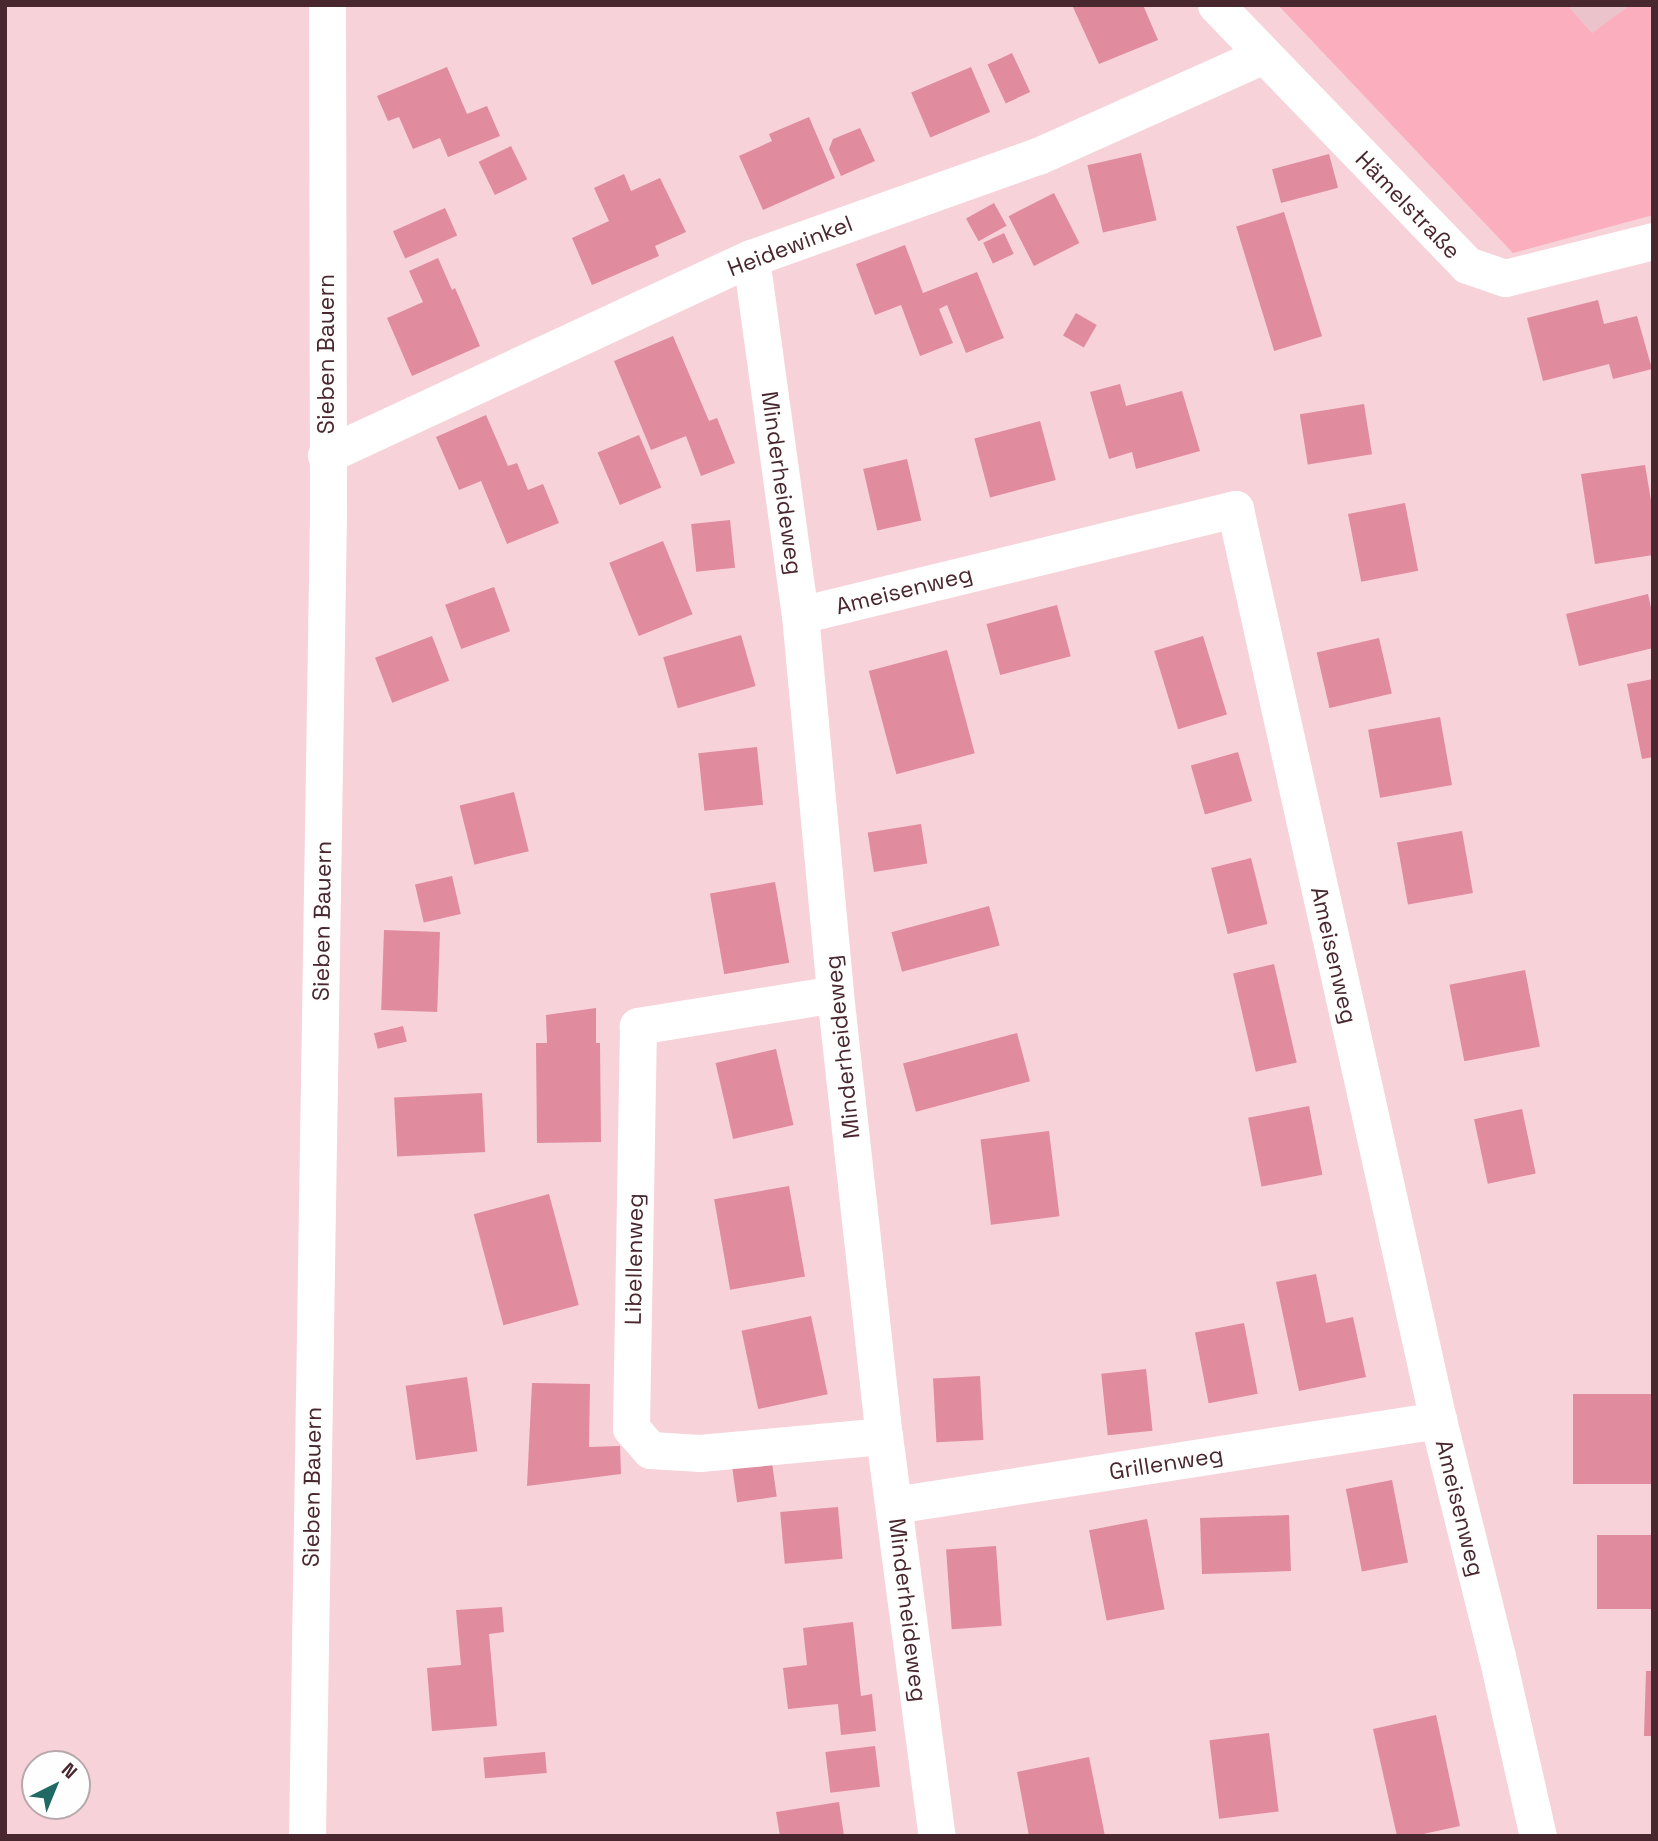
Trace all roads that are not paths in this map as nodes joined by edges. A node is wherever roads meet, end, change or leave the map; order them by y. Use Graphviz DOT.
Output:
graph roads {
  1 [pos="327,5"];
  2 [pos="1216,5"];
  3 [pos="1262,56"];
  4 [pos="1653,241"];
  5 [pos="751,258"];
  6 [pos="326,455"];
  7 [pos="800,615"];
  8 [pos="835,993"];
  9 [pos="1437,1420"];
  10 [pos="884,1436"];
  11 [pos="894,1505"];
  12 [pos="307,1836"];
  13 [pos="937,1836"];
  14 [pos="1538,1836"];
  1 -- 6 [label="street, Sieben Bauern"];
  2 -- 3 [label="street, Hämelstraße"];
  3 -- 4 [label="street, Hämelstraße"];
  3 -- 5 [label="street, Heidewinkel"];
  5 -- 6 [label="street, Heidewinkel"];
  5 -- 7 [label="street, Minderheideweg"];
  6 -- 12 [label="street, Sieben Bauern"];
  7 -- 8 [label="street, Minderheideweg"];
  7 -- 9 [label="street, Ameisenweg"];
  8 -- 10 [label="street, Minderheideweg"];
  8 -- 10 [label="street, Libellenweg"];
  9 -- 11 [label="street, Grillenweg"];
  9 -- 14 [label="street, Ameisenweg"];
  10 -- 11 [label="street, Minderheideweg"];
  11 -- 13 [label="street, Minderheideweg"];
}
